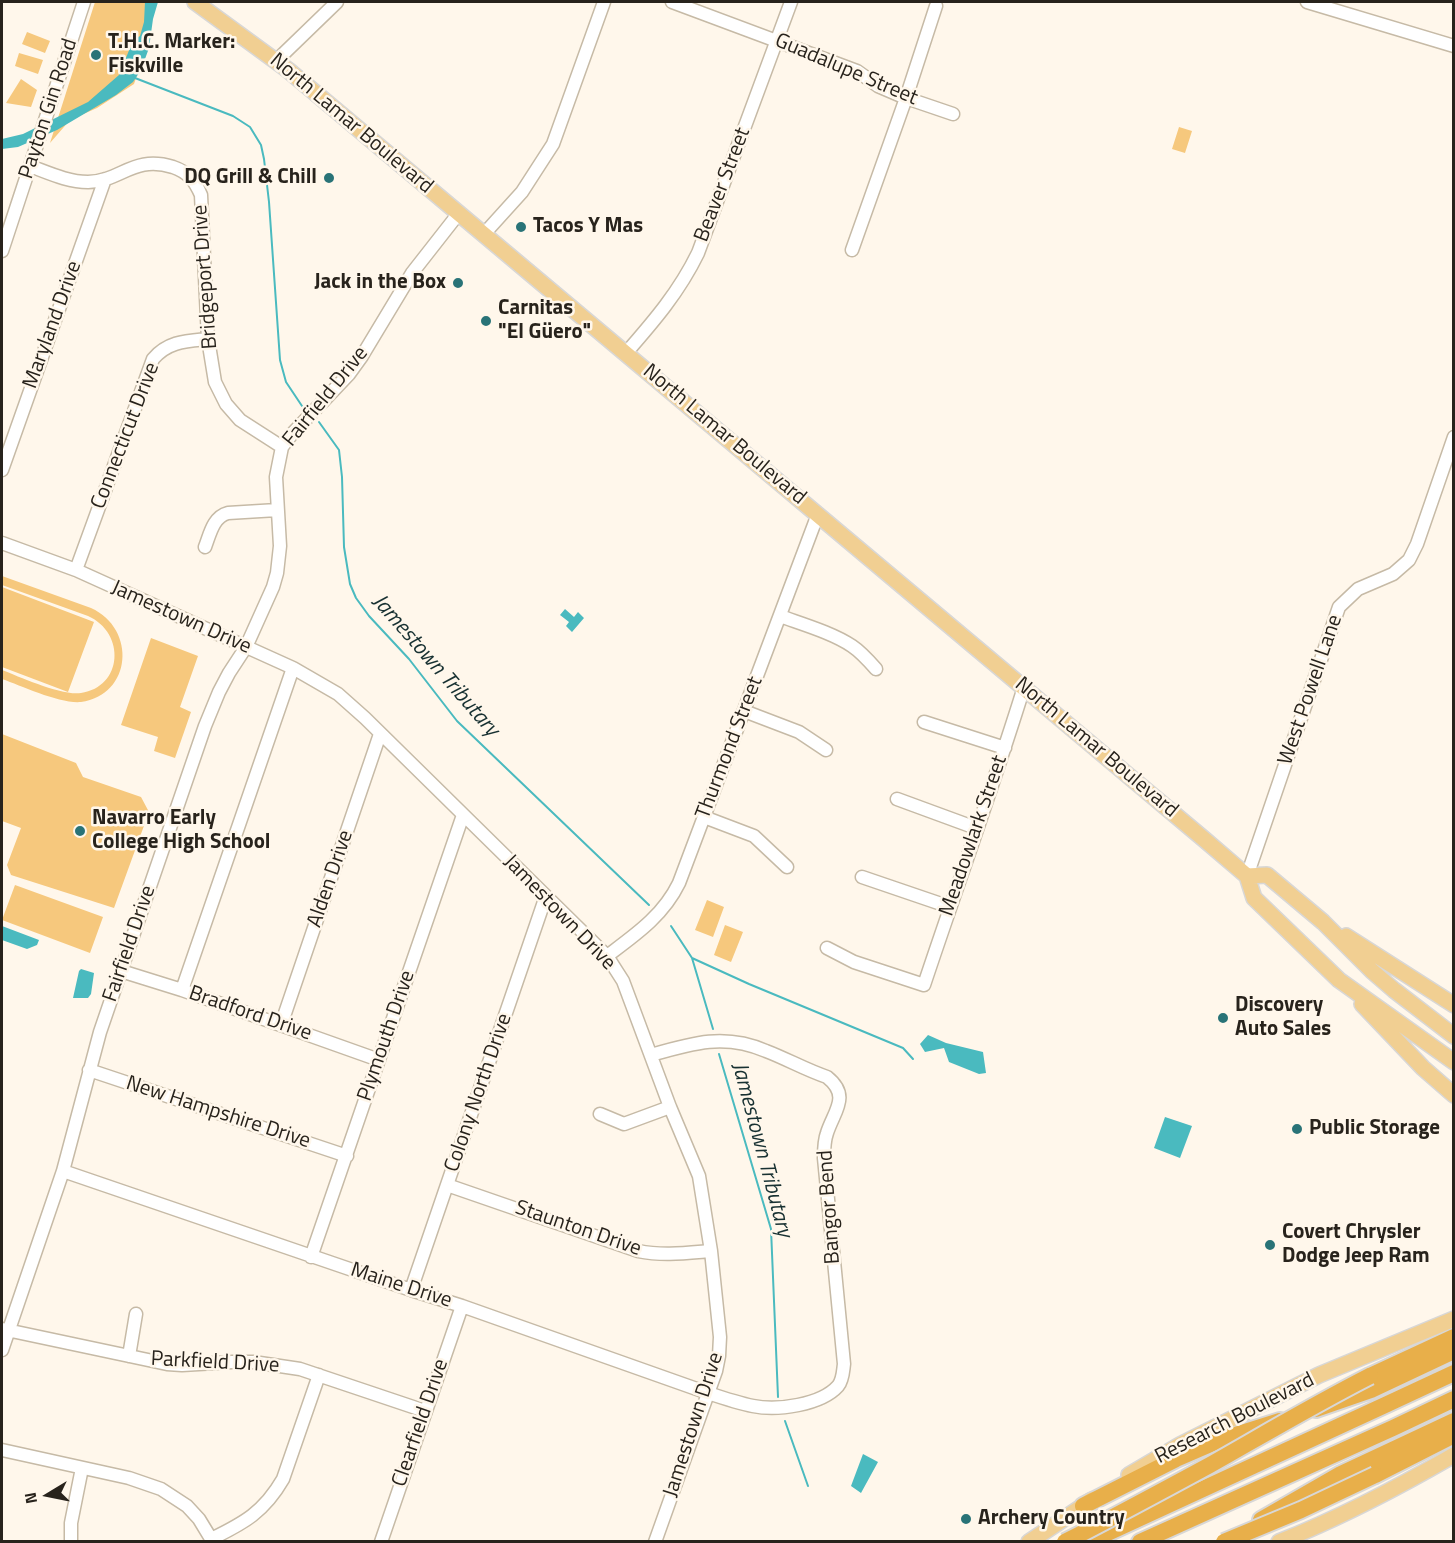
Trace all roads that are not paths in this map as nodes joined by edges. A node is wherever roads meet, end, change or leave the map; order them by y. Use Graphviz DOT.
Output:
graph roads {
  1 [pos="84,2"];
  2 [pos="196,2"];
  3 [pos="337,2"];
  4 [pos="604,2"];
  5 [pos="672,2"];
  6 [pos="791,2"];
  7 [pos="1307,2"];
  8 [pos="1334,5"];
  9 [pos="936,6"];
  10 [pos="777,40"];
  11 [pos="1453,45"];
  12 [pos="276,61"];
  13 [pos="906,98"];
  14 [pos="953,114"];
  15 [pos="32,161"];
  16 [pos="105,179"];
  17 [pos="459,213"];
  18 [pos="484,234"];
  19 [pos="852,250"];
  20 [pos="2,251"];
  21 [pos="208,339"];
  22 [pos="626,353"];
  23 [pos="1454,437"];
  24 [pos="282,447"];
  25 [pos="2,470"];
  26 [pos="277,510"];
  27 [pos="818,514"];
  28 [pos="2,543"];
  29 [pos="205,547"];
  30 [pos="76,570"];
  31 [pos="780,616"];
  32 [pos="246,647"];
  33 [pos="293,668"];
  34 [pos="876,669"];
  35 [pos="1024,687"];
  36 [pos="744,711"];
  37 [pos="924,722"];
  38 [pos="380,734"];
  39 [pos="1005,748"];
  40 [pos="826,750"];
  41 [pos="897,799"];
  42 [pos="463,815"];
  43 [pos="704,817"];
  44 [pos="976,828"];
  45 [pos="787,867"];
  46 [pos="1247,876"];
  47 [pos="862,877"];
  48 [pos="546,896"];
  49 [pos="950,907"];
  50 [pos="1323,922"];
  51 [pos="827,948"];
  52 [pos="607,956"];
  53 [pos="121,971"];
  54 [pos="1339,980"];
  55 [pos="182,990"];
  56 [pos="1454,1005"];
  57 [pos="281,1025"];
  58 [pos="1454,1036"];
  59 [pos="651,1055"];
  60 [pos="379,1060"];
  61 [pos="1454,1062"];
  62 [pos="89,1070"];
  63 [pos="1454,1095"];
  64 [pos="670,1107"];
  65 [pos="600,1114"];
  66 [pos="346,1156"];
  67 [pos="63,1171"];
  68 [pos="447,1185"];
  69 [pos="711,1251"];
  70 [pos="311,1257"];
  71 [pos="411,1290"];
  72 [pos="462,1306"];
  73 [pos="136,1314"];
  74 [pos="1454,1319"];
  75 [pos="5,1329"];
  76 [pos="1454,1337"];
  77 [pos="2,1350"];
  78 [pos="1454,1351"];
  79 [pos="129,1356"];
  80 [pos="1454,1373"];
  81 [pos="320,1375"];
  82 [pos="708,1393"];
  83 [pos="1454,1399"];
  84 [pos="738,1402"];
  85 [pos="425,1411"];
  86 [pos="1454,1421"];
  87 [pos="1454,1435"];
  88 [pos="2,1450"];
  89 [pos="1454,1455"];
  90 [pos="82,1468"];
  91 [pos="1083,1506"];
  92 [pos="212,1540"];
  93 [pos="1032,1541"];
  94 [pos="71,1542"];
  95 [pos="381,1542"];
  96 [pos="655,1542"];
  97 [pos="1065,1542"];
  98 [pos="1088,1542"];
  99 [pos="1140,1542"];
  100 [pos="1224,1542"];
  101 [pos="1279,1542"];
  1 -- 15 [label="street, Payton Gin Road"];
  2 -- 12 [label="main road, North Lamar Boulevard"];
  3 -- 12 [label="street"];
  4 -- 18 [label="street"];
  5 -- 10 [label="street, Guadalupe Street"];
  6 -- 10 [label="street, Beaver Street"];
  7 -- 8 [label="street"];
  8 -- 11 [label="street"];
  9 -- 13 [label="street"];
  10 -- 13 [label="street, Guadalupe Street"];
  10 -- 22 [label="street, Beaver Street"];
  12 -- 17 [label="main road, North Lamar Boulevard"];
  13 -- 14 [label="street, Guadalupe Street"];
  13 -- 19 [label="street"];
  15 -- 16 [label="street, Bridgeport Drive"];
  15 -- 20 [label="street, Payton Gin Road"];
  16 -- 21 [label="street, Bridgeport Drive"];
  16 -- 25 [label="street, Maryland Drive"];
  17 -- 18 [label="main road, North Lamar Boulevard"];
  17 -- 24 [label="street, Fairfield Drive"];
  18 -- 22 [label="main road, North Lamar Boulevard"];
  21 -- 24 [label="street, Bridgeport Drive"];
  21 -- 30 [label="street, Connecticut Drive"];
  22 -- 27 [label="main road, North Lamar Boulevard"];
  23 -- 46 [label="street, West Powell Lane"];
  24 -- 26 [label="street, Fairfield Drive"];
  26 -- 29 [label="street"];
  26 -- 32 [label="street, Fairfield Drive"];
  27 -- 31 [label="street, Thurmond Street"];
  27 -- 35 [label="main road, North Lamar Boulevard"];
  28 -- 30 [label="street, Jamestown Drive"];
  30 -- 32 [label="street, Jamestown Drive"];
  31 -- 34 [label="street"];
  31 -- 36 [label="street, Thurmond Street"];
  32 -- 33 [label="street, Jamestown Drive"];
  32 -- 53 [label="street, Fairfield Drive"];
  33 -- 38 [label="street, Jamestown Drive"];
  33 -- 55 [label="street"];
  35 -- 39 [label="street, Meadowlark Street"];
  35 -- 46 [label="main road, North Lamar Boulevard"];
  36 -- 40 [label="street"];
  36 -- 43 [label="street, Thurmond Street"];
  37 -- 39 [label="street"];
  38 -- 42 [label="street, Jamestown Drive"];
  38 -- 57 [label="street, Alden Drive"];
  39 -- 44 [label="street, Meadowlark Street"];
  41 -- 44 [label="street"];
  42 -- 48 [label="street, Jamestown Drive"];
  42 -- 60 [label="street, Plymouth Drive"];
  43 -- 45 [label="street"];
  43 -- 52 [label="street, Thurmond Street"];
  44 -- 49 [label="street, Meadowlark Street"];
  46 -- 50 [label="main road, North Lamar Boulevard"];
  46 -- 54 [label="main road, North Lamar Boulevard"];
  47 -- 49 [label="street"];
  48 -- 52 [label="street, Jamestown Drive"];
  48 -- 68 [label="street, Colony North Drive"];
  49 -- 51 [label="street, Meadowlark Street"];
  50 -- 56 [label="main road"];
  50 -- 58 [label="main road, North Lamar Boulevard"];
  52 -- 59 [label="street, Jamestown Drive"];
  53 -- 55 [label="street, Bradford Drive"];
  53 -- 62 [label="street, Fairfield Drive"];
  54 -- 61 [label="main road, North Lamar Boulevard"];
  54 -- 63 [label="main road"];
  55 -- 57 [label="street, Bradford Drive"];
  57 -- 60 [label="street, Bradford Drive"];
  59 -- 64 [label="street, Jamestown Drive"];
  59 -- 84 [label="street, Bangor Bend"];
  60 -- 66 [label="street, Plymouth Drive"];
  62 -- 66 [label="street, New Hampshire Drive"];
  62 -- 67 [label="street, Fairfield Drive"];
  64 -- 65 [label="street"];
  64 -- 69 [label="street, Jamestown Drive"];
  66 -- 70 [label="street, Plymouth Drive"];
  67 -- 70 [label="street, Maine Drive"];
  67 -- 75 [label="street, Fairfield Drive"];
  68 -- 69 [label="street, Staunton Drive"];
  68 -- 71 [label="street, Colony North Drive"];
  69 -- 82 [label="street, Jamestown Drive"];
  70 -- 71 [label="street, Maine Drive"];
  71 -- 72 [label="street, Maine Drive"];
  72 -- 82 [label="street, Maine Drive"];
  72 -- 85 [label="street, Clearfield Drive"];
  73 -- 79 [label="street"];
  74 -- 91 [label="main road, Research Boulevard"];
  75 -- 77 [label="street, Fairfield Drive"];
  75 -- 79 [label="street, Parkfield Drive"];
  76 -- 97 [label="highway, bridge"];
  78 -- 91 [label="highway"];
  79 -- 81 [label="street, Parkfield Drive"];
  80 -- 98 [label="highway"];
  81 -- 85 [label="street, Parkfield Drive"];
  81 -- 92 [label="street"];
  82 -- 84 [label="street, Maine Drive"];
  82 -- 96 [label="street, Jamestown Drive"];
  83 -- 99 [label="highway"];
  85 -- 95 [label="street, Clearfield Drive"];
  86 -- 100 [label="highway"];
  87 -- 100 [label="highway, bridge"];
  88 -- 90 [label="street"];
  89 -- 101 [label="main road"];
  90 -- 92 [label="street"];
  90 -- 94 [label="street"];
  91 -- 93 [label="main road, Research Boulevard"];
}
